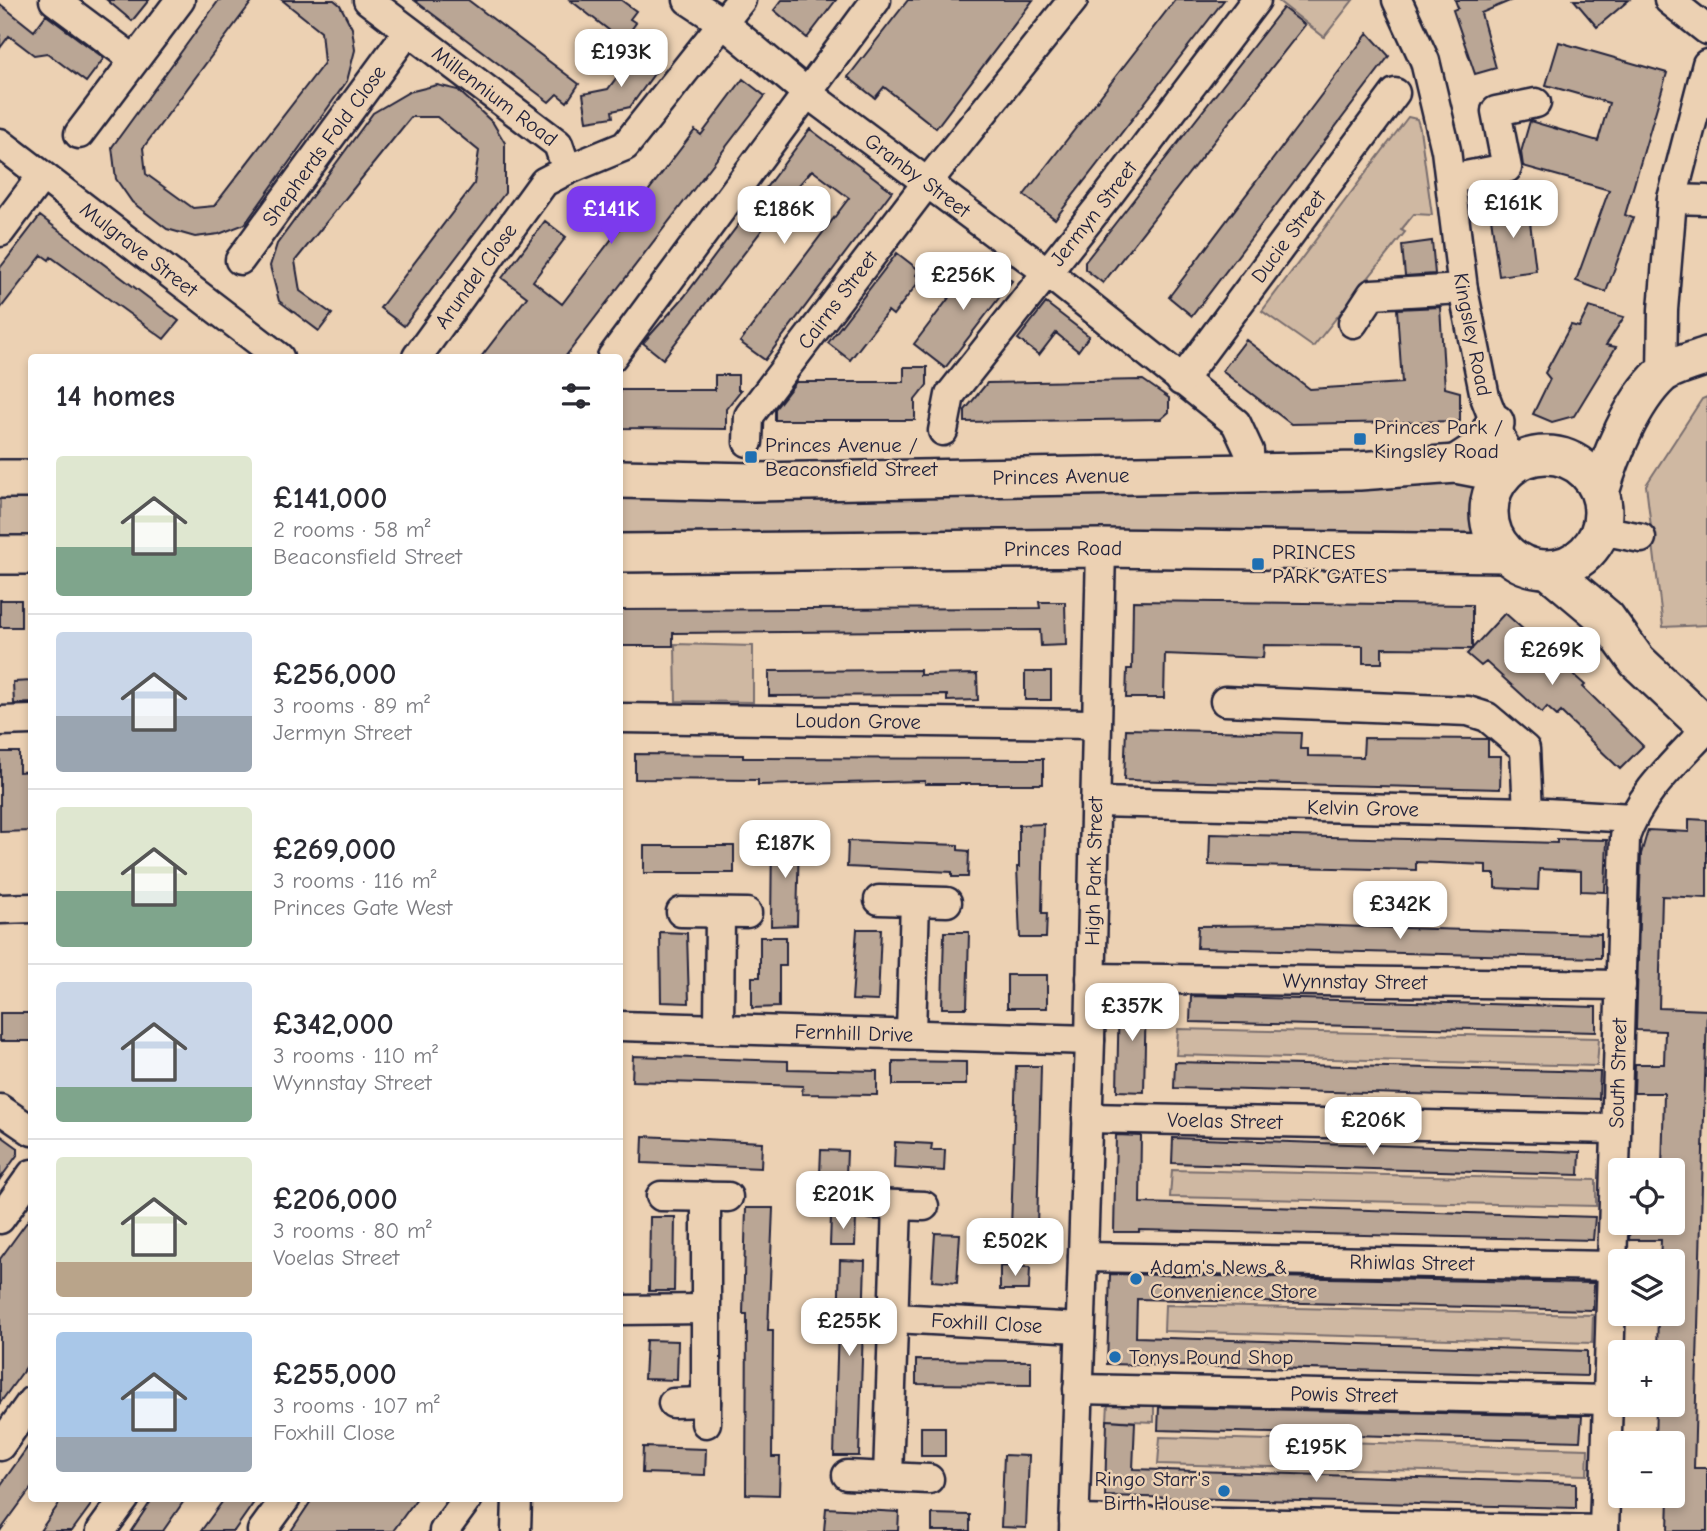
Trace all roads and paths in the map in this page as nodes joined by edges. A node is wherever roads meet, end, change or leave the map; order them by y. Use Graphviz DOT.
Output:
graph roads {
  1 [pos="54,0"];
  2 [pos="180,0"];
  3 [pos="368,0"];
  4 [pos="688,0"];
  5 [pos="741,0"];
  6 [pos="876,0"];
  7 [pos="1073,0"];
  8 [pos="1256,0"];
  9 [pos="1397,0"];
  10 [pos="1669,0"];
  11 [pos="723,23"];
  12 [pos="1707,30"];
  13 [pos="408,31"];
  14 [pos="133,60"];
  15 [pos="1707,64"];
  16 [pos="807,93"];
  17 [pos="1395,93"];
  18 [pos="1536,103"];
  19 [pos="79,134"];
  20 [pos="0,143"];
  21 [pos="567,170"];
  22 [pos="42,176"];
  23 [pos="1450,179"];
  24 [pos="926,184"];
  25 [pos="1672,199"];
  26 [pos="1707,200"];
  27 [pos="0,232"];
  28 [pos="240,260"];
  29 [pos="1046,272"];
  30 [pos="1464,289"];
  31 [pos="1353,323"];
  32 [pos="275,354"];
  33 [pos="419,354"];
  34 [pos="614,354"];
  35 [pos="1707,356"];
  36 [pos="1662,374"];
  37 [pos="1181,381"];
  38 [pos="1629,420"];
  39 [pos="1495,423"];
  40 [pos="943,430"];
  41 [pos="748,442"];
  42 [pos="1566,459"];
  43 [pos="1456,464"];
  44 [pos="1507,469"];
  45 [pos="1251,472"];
  46 [pos="0,479"];
  47 [pos="28,479"];
  48 [pos="623,479"];
  49 [pos="1600,492"];
  50 [pos="1596,538"];
  51 [pos="1641,538"];
  52 [pos="1101,548"];
  53 [pos="623,553"];
  54 [pos="1505,554"];
  55 [pos="0,555"];
  56 [pos="28,555"];
  57 [pos="1549,570"];
  58 [pos="1606,618"];
  59 [pos="1225,701"];
  60 [pos="623,718"];
  61 [pos="28,720"];
  62 [pos="0,721"];
  63 [pos="1095,724"];
  64 [pos="1707,727"];
  65 [pos="1095,802"];
  66 [pos="1528,812"];
  67 [pos="1632,818"];
  68 [pos="879,900"];
  69 [pos="915,901"];
  70 [pos="947,902"];
  71 [pos="28,908"];
  72 [pos="0,909"];
  73 [pos="681,912"];
  74 [pos="1091,978"];
  75 [pos="1620,985"];
  76 [pos="623,1026"];
  77 [pos="719,1029"];
  78 [pos="911,1032"];
  79 [pos="1090,1040"];
  80 [pos="0,1110"];
  81 [pos="1087,1118"];
  82 [pos="28,1128"];
  83 [pos="1616,1129"];
  84 [pos="28,1180"];
  85 [pos="661,1196"];
  86 [pos="898,1205"];
  87 [pos="0,1219"];
  88 [pos="1613,1249"];
  89 [pos="1083,1256"];
  90 [pos="1608,1266"];
  91 [pos="705,1309"];
  92 [pos="623,1310"];
  93 [pos="894,1318"];
  94 [pos="1080,1328"];
  95 [pos="1078,1389"];
  96 [pos="1608,1400"];
  97 [pos="673,1403"];
  98 [pos="28,1407"];
  99 [pos="0,1446"];
  100 [pos="847,1475"];
  101 [pos="888,1477"];
  102 [pos="929,1479"];
  103 [pos="122,1502"];
  104 [pos="283,1502"];
  105 [pos="465,1502"];
  106 [pos="517,1502"];
  107 [pos="1074,1525"];
  108 [pos="101,1531"];
  109 [pos="262,1531"];
  110 [pos="444,1531"];
  111 [pos="516,1531"];
  112 [pos="1604,1531"];
  1 -- 14 [label="street"];
  2 -- 14 [label="street"];
  3 -- 13 [label="street, Millennium Road"];
  4 -- 11 [label="street, Granby Street"];
  5 -- 11 [label="street, Millennium Road"];
  6 -- 16 [label="street"];
  7 -- 24 [label="street, Cairns Street"];
  8 -- 29 [label="street, Jermyn Street"];
  9 -- 23 [label="street, Kingsley Road"];
  10 -- 12 [label="street"];
  11 -- 16 [label="street, Granby Street"];
  11 -- 21 [label="street, Millennium Road"];
  13 -- 21 [label="street, Millennium Road"];
  13 -- 28 [label="street, Shepherds Fold Close"];
  14 -- 19 [label="street"];
  15 -- 25 [label="street"];
  16 -- 24 [label="street, Granby Street"];
  16 -- 34 [label="street"];
  17 -- 37 [label="street, Ducie Street"];
  18 -- 23 [label="street"];
  20 -- 22 [label="street, Mulgrave Street"];
  21 -- 33 [label="street, Arundel Close"];
  22 -- 27 [label="street"];
  22 -- 32 [label="street, Mulgrave Street"];
  23 -- 30 [label="street, Kingsley Road"];
  24 -- 29 [label="street, Granby Street"];
  24 -- 41 [label="street, Cairns Street"];
  25 -- 26 [label="street"];
  25 -- 36 [label="street"];
  29 -- 37 [label="street, Granby Street"];
  29 -- 40 [label="street, Jermyn Street"];
  30 -- 31 [label="street"];
  30 -- 39 [label="street, Kingsley Road"];
  35 -- 36 [label="main road"];
  36 -- 38 [label="main road"];
  37 -- 45 [label="street, Granby Street"];
  38 -- 42 [label="main road"];
  38 -- 49 [label="main road"];
  39 -- 43 [label="main road"];
  39 -- 44 [label="street, Kingsley Road"];
  42 -- 44 [label="main road"];
  42 -- 49 [label="main road"];
  43 -- 44 [label="main road, Princes Avenue"];
  43 -- 45 [label="main road, Princes Avenue"];
  44 -- 54 [label="main road"];
  45 -- 48 [label="main road, Princes Avenue"];
  46 -- 47 [label="main road"];
  49 -- 50 [label="main road"];
  50 -- 51 [label="street"];
  50 -- 57 [label="main road"];
  50 -- 58 [label="main road"];
  52 -- 53 [label="main road, Princes Road"];
  52 -- 54 [label="main road, Princes Road"];
  52 -- 63 [label="street, High Park Street"];
  54 -- 57 [label="main road"];
  55 -- 56 [label="main road"];
  57 -- 58 [label="main road"];
  58 -- 64 [label="main road"];
  59 -- 66 [label="street"];
  60 -- 63 [label="street, Loudon Grove"];
  61 -- 62 [label="street"];
  63 -- 65 [label="street, High Park Street"];
  64 -- 67 [label="street, South Street"];
  65 -- 66 [label="street, Kelvin Grove"];
  65 -- 74 [label="street, High Park Street"];
  66 -- 67 [label="street, Kelvin Grove"];
  67 -- 75 [label="street, South Street"];
  68 -- 69 [label="street"];
  69 -- 70 [label="street"];
  69 -- 78 [label="street"];
  71 -- 72 [label="street"];
  73 -- 77 [label="street"];
  74 -- 75 [label="street, Wynnstay Street"];
  74 -- 79 [label="street, High Park Street"];
  75 -- 83 [label="street, South Street"];
  76 -- 77 [label="street, Fernhill Drive"];
  77 -- 78 [label="street, Fernhill Drive"];
  78 -- 79 [label="street, Fernhill Drive"];
  79 -- 81 [label="street, High Park Street"];
  80 -- 82 [label="street"];
  81 -- 83 [label="street, Voelas Street"];
  81 -- 89 [label="street, High Park Street"];
  83 -- 88 [label="street, South Street"];
  84 -- 87 [label="street"];
  85 -- 91 [label="street"];
  86 -- 93 [label="street"];
  89 -- 90 [label="street, Rhiwlas Street"];
  89 -- 94 [label="street, High Park Street"];
  91 -- 92 [label="street"];
  91 -- 97 [label="street"];
  93 -- 94 [label="street, Foxhill Close"];
  93 -- 101 [label="street"];
  94 -- 95 [label="street, High Park Street"];
  95 -- 96 [label="street, Powis Street"];
  95 -- 107 [label="street, High Park Street"];
  96 -- 112 [label="street, South Street"];
  98 -- 99 [label="street"];
  100 -- 101 [label="street"];
  101 -- 102 [label="street"];
  103 -- 108 [label="street"];
  104 -- 109 [label="street"];
  105 -- 110 [label="street"];
  106 -- 111 [label="street"];
  107 -- 112 [label="street"];
}
